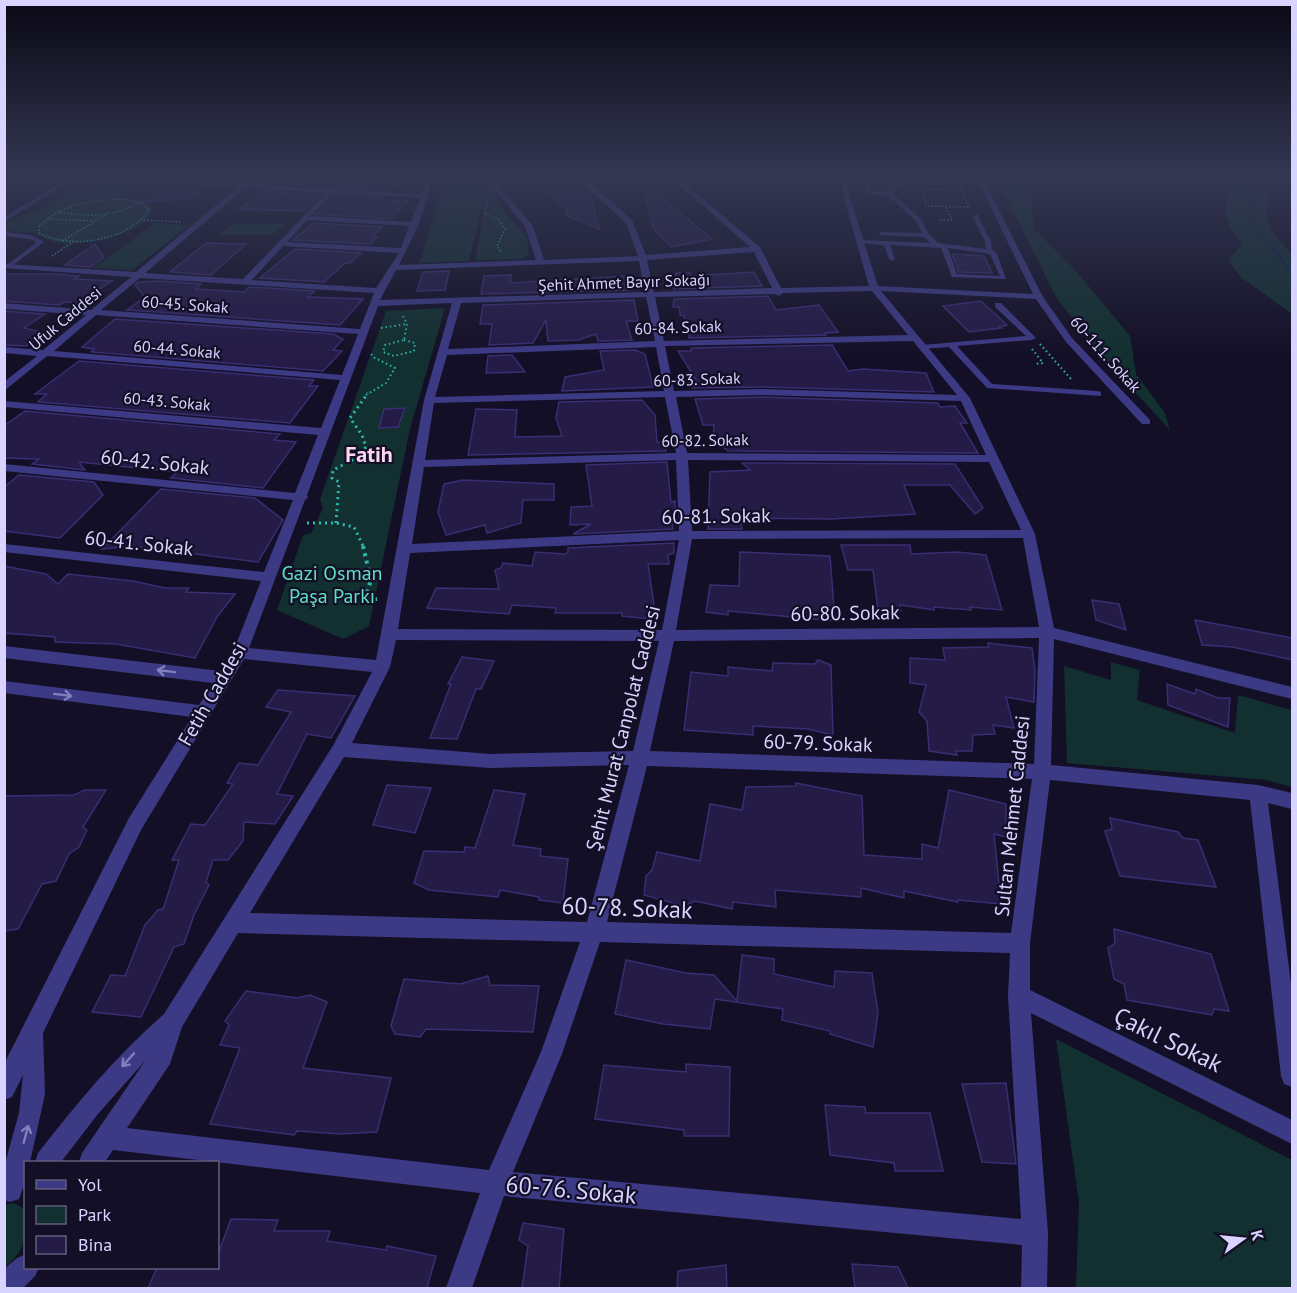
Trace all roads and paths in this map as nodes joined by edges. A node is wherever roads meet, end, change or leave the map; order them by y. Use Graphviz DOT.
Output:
graph roads {
  1 [pos="32,237"];
  2 [pos="47,237"];
  3 [pos="68,237"];
  4 [pos="100,237"];
  5 [pos="182,237"];
  6 [pos="289,237"];
  7 [pos="410,237"];
  8 [pos="501,237"];
  9 [pos="533,237"];
  10 [pos="635,237"];
  11 [pos="743,237"];
  12 [pos="859,237"];
  13 [pos="928,237"];
  14 [pos="986,237"];
  15 [pos="1009,237"];
  16 [pos="62,241"];
  17 [pos="860,242"];
  18 [pos="886,243"];
  19 [pos="283,244"];
  20 [pos="936,245"];
  21 [pos="944,246"];
  22 [pos="757,249"];
  23 [pos="404,251"];
  24 [pos="988,251"];
  25 [pos="642,258"];
  26 [pos="892,259"];
  27 [pos="541,263"];
  28 [pos="516,264"];
  29 [pos="7,266"];
  30 [pos="395,268"];
  31 [pos="139,274"];
  32 [pos="246,281"];
  33 [pos="874,288"];
  34 [pos="379,291"];
  35 [pos="779,293"];
  36 [pos="651,297"];
  37 [pos="1039,297"];
  38 [pos="456,302"];
  39 [pos="375,303"];
  40 [pos="998,305"];
  41 [pos="4,306"];
  42 [pos="95,312"];
  43 [pos="406,324"];
  44 [pos="369,333"];
  45 [pos="1028,338"];
  46 [pos="660,343"];
  47 [pos="919,343"];
  48 [pos="951,345"];
  49 [pos="4,350"];
  50 [pos="369,350"];
  51 [pos="414,351"];
  52 [pos="442,352"];
  53 [pos="47,353"];
  54 [pos="1035,364"];
  55 [pos="346,378"];
  56 [pos="4,388"];
  57 [pos="1083,393"];
  58 [pos="1098,394"];
  59 [pos="669,396"];
  60 [pos="965,398"];
  61 [pos="429,400"];
  62 [pos="4,404"];
  63 [pos="1146,422"];
  64 [pos="326,432"];
  65 [pos="682,456"];
  66 [pos="995,459"];
  67 [pos="417,465"];
  68 [pos="4,467"];
  69 [pos="302,496"];
  70 [pos="336,523"];
  71 [pos="291,524"];
  72 [pos="1029,534"];
  73 [pos="686,535"];
  74 [pos="4,548"];
  75 [pos="403,549"];
  76 [pos="270,577"];
  77 [pos="396,598"];
  78 [pos="1047,632"];
  79 [pos="390,634"];
  80 [pos="668,636"];
  81 [pos="4,651"];
  82 [pos="240,653"];
  83 [pos="382,667"];
  84 [pos="224,678"];
  85 [pos="4,687"];
  86 [pos="1293,693"];
  87 [pos="202,712"];
  88 [pos="340,749"];
  89 [pos="640,758"];
  90 [pos="1042,772"];
  91 [pos="1258,793"];
  92 [pos="1293,801"];
  93 [pos="233,923"];
  94 [pos="594,932"];
  95 [pos="1020,944"];
  96 [pos="1019,996"];
  97 [pos="172,1022"];
  98 [pos="20,1047"];
  99 [pos="1293,1076"];
  100 [pos="4,1089"];
  101 [pos="1293,1132"];
  102 [pos="108,1138"];
  103 [pos="48,1161"];
  104 [pos="92,1161"];
  105 [pos="496,1183"];
  106 [pos="13,1190"];
  107 [pos="1035,1233"];
  108 [pos="459,1288"];
  109 [pos="1034,1288"];
  1 -- 29 [label="lane"];
  2 -- 16 [label="path"];
  3 -- 16 [label="path"];
  4 -- 16 [label="path"];
  5 -- 31 [label="street, Ufuk Caddesi"];
  6 -- 19 [label="street"];
  7 -- 23 [label="street, Fetih Caddesi"];
  8 -- 28 [label="path"];
  9 -- 27 [label="street"];
  10 -- 25 [label="street, Şehit Murat Canpolat Caddesi"];
  11 -- 22 [label="street"];
  12 -- 17 [label="street"];
  13 -- 20 [label="lane"];
  14 -- 24 [label="lane"];
  15 -- 37 [label="street, 60-111. Sokak"];
  17 -- 18 [label="lane"];
  17 -- 33 [label="street"];
  18 -- 20 [label="lane"];
  18 -- 26 [label="lane"];
  19 -- 23 [label="street"];
  19 -- 32 [label="street"];
  20 -- 21 [label="lane"];
  21 -- 24 [label="lane"];
  21 -- 24 [label="lane"];
  22 -- 25 [label="street"];
  22 -- 35 [label="street"];
  23 -- 30 [label="street, Fetih Caddesi"];
  25 -- 27 [label="street"];
  25 -- 36 [label="street, Şehit Murat Canpolat Caddesi"];
  27 -- 28 [label="street"];
  28 -- 30 [label="street"];
  29 -- 31 [label="street"];
  30 -- 34 [label="street, Fetih Caddesi"];
  31 -- 32 [label="street"];
  31 -- 42 [label="street, Ufuk Caddesi"];
  32 -- 34 [label="street"];
  33 -- 35 [label="street, Şehit Ahmet Bayır Sokağı"];
  33 -- 37 [label="street, Şehit Ahmet Bayır Sokağı"];
  33 -- 47 [label="street, Sultan Mehmet Caddesi"];
  34 -- 39 [label="street, Fetih Caddesi"];
  35 -- 36 [label="street, Şehit Ahmet Bayır Sokağı"];
  36 -- 38 [label="street, Şehit Ahmet Bayır Sokağı"];
  36 -- 46 [label="street, Şehit Murat Canpolat Caddesi"];
  37 -- 63 [label="street, 60-111. Sokak"];
  38 -- 39 [label="street, Şehit Ahmet Bayır Sokağı"];
  38 -- 52 [label="street"];
  39 -- 44 [label="street, Fetih Caddesi"];
  40 -- 45 [label="lane"];
  41 -- 42 [label="street, 60-45. Sokak"];
  42 -- 44 [label="street, 60-45. Sokak"];
  42 -- 53 [label="street, Ufuk Caddesi"];
  43 -- 44 [label="path"];
  44 -- 55 [label="street, Fetih Caddesi"];
  45 -- 48 [label="lane"];
  45 -- 54 [label="path"];
  45 -- 57 [label="path"];
  46 -- 47 [label="street, 60-84. Sokak"];
  46 -- 52 [label="street, 60-84. Sokak"];
  46 -- 59 [label="street, Şehit Murat Canpolat Caddesi"];
  47 -- 48 [label="lane"];
  47 -- 60 [label="street, Sultan Mehmet Caddesi"];
  48 -- 57 [label="lane"];
  49 -- 53 [label="street, 60-44. Sokak"];
  50 -- 70 [label="path"];
  51 -- 51 [label="path"];
  52 -- 61 [label="street"];
  53 -- 55 [label="street, 60-44. Sokak"];
  53 -- 56 [label="street, Ufuk Caddesi"];
  55 -- 64 [label="street, Fetih Caddesi"];
  57 -- 58 [label="lane"];
  59 -- 60 [label="street, 60-83. Sokak"];
  59 -- 61 [label="street, 60-83. Sokak"];
  59 -- 65 [label="street, Şehit Murat Canpolat Caddesi"];
  60 -- 66 [label="street, Sultan Mehmet Caddesi"];
  61 -- 67 [label="street"];
  62 -- 64 [label="street, 60-43. Sokak"];
  64 -- 69 [label="street, Fetih Caddesi"];
  65 -- 66 [label="street, 60-82. Sokak"];
  65 -- 67 [label="street, 60-82. Sokak"];
  65 -- 73 [label="street, Şehit Murat Canpolat Caddesi"];
  66 -- 72 [label="street, Sultan Mehmet Caddesi"];
  67 -- 75 [label="street"];
  68 -- 69 [label="street, 60-42. Sokak"];
  69 -- 71 [label="street, Fetih Caddesi"];
  70 -- 71 [label="path"];
  70 -- 77 [label="path"];
  71 -- 76 [label="street, Fetih Caddesi"];
  72 -- 73 [label="street, 60-81. Sokak"];
  72 -- 78 [label="street, Sultan Mehmet Caddesi"];
  73 -- 75 [label="street, 60-81. Sokak"];
  73 -- 80 [label="street, Şehit Murat Canpolat Caddesi"];
  74 -- 76 [label="street, 60-41. Sokak"];
  75 -- 77 [label="street"];
  76 -- 82 [label="street, Fetih Caddesi"];
  77 -- 79 [label="street"];
  78 -- 80 [label="street, 60-80. Sokak"];
  78 -- 86 [label="street, 60-80. Sokak"];
  78 -- 90 [label="street, Sultan Mehmet Caddesi"];
  79 -- 80 [label="street, 60-80. Sokak"];
  79 -- 83 [label="street"];
  80 -- 89 [label="street, Şehit Murat Canpolat Caddesi"];
  84 -- 81 [label="street, one-way"];
  82 -- 83 [label="street"];
  82 -- 84 [label="street, Fetih Caddesi"];
  83 -- 88 [label="street"];
  84 -- 87 [label="street, Fetih Caddesi"];
  85 -- 87 [label="street, one-way"];
  87 -- 98 [label="street, Fetih Caddesi"];
  88 -- 89 [label="street, 60-79. Sokak"];
  88 -- 93 [label="street"];
  89 -- 90 [label="street, 60-79. Sokak"];
  89 -- 94 [label="street, Şehit Murat Canpolat Caddesi"];
  90 -- 91 [label="street, 60-79. Sokak"];
  90 -- 95 [label="street, Sultan Mehmet Caddesi"];
  91 -- 92 [label="street, 60-79. Sokak"];
  91 -- 99 [label="street"];
  93 -- 94 [label="street, 60-78. Sokak"];
  93 -- 97 [label="street"];
  94 -- 95 [label="street, 60-78. Sokak"];
  94 -- 105 [label="street, Şehit Murat Canpolat Caddesi"];
  95 -- 96 [label="street, Sultan Mehmet Caddesi"];
  96 -- 101 [label="street, Çakıl Sokak"];
  96 -- 107 [label="street, Sultan Mehmet Caddesi"];
  97 -- 102 [label="street"];
  97 -- 103 [label="street, one-way"];
  98 -- 100 [label="street, Fetih Caddesi"];
  106 -- 98 [label="street, one-way"];
  102 -- 104 [label="street"];
  102 -- 105 [label="street, 60-76. Sokak"];
  105 -- 107 [label="street, 60-76. Sokak"];
  105 -- 108 [label="street, Şehit Murat Canpolat Caddesi"];
  107 -- 109 [label="street, Sultan Mehmet Caddesi"];
}
